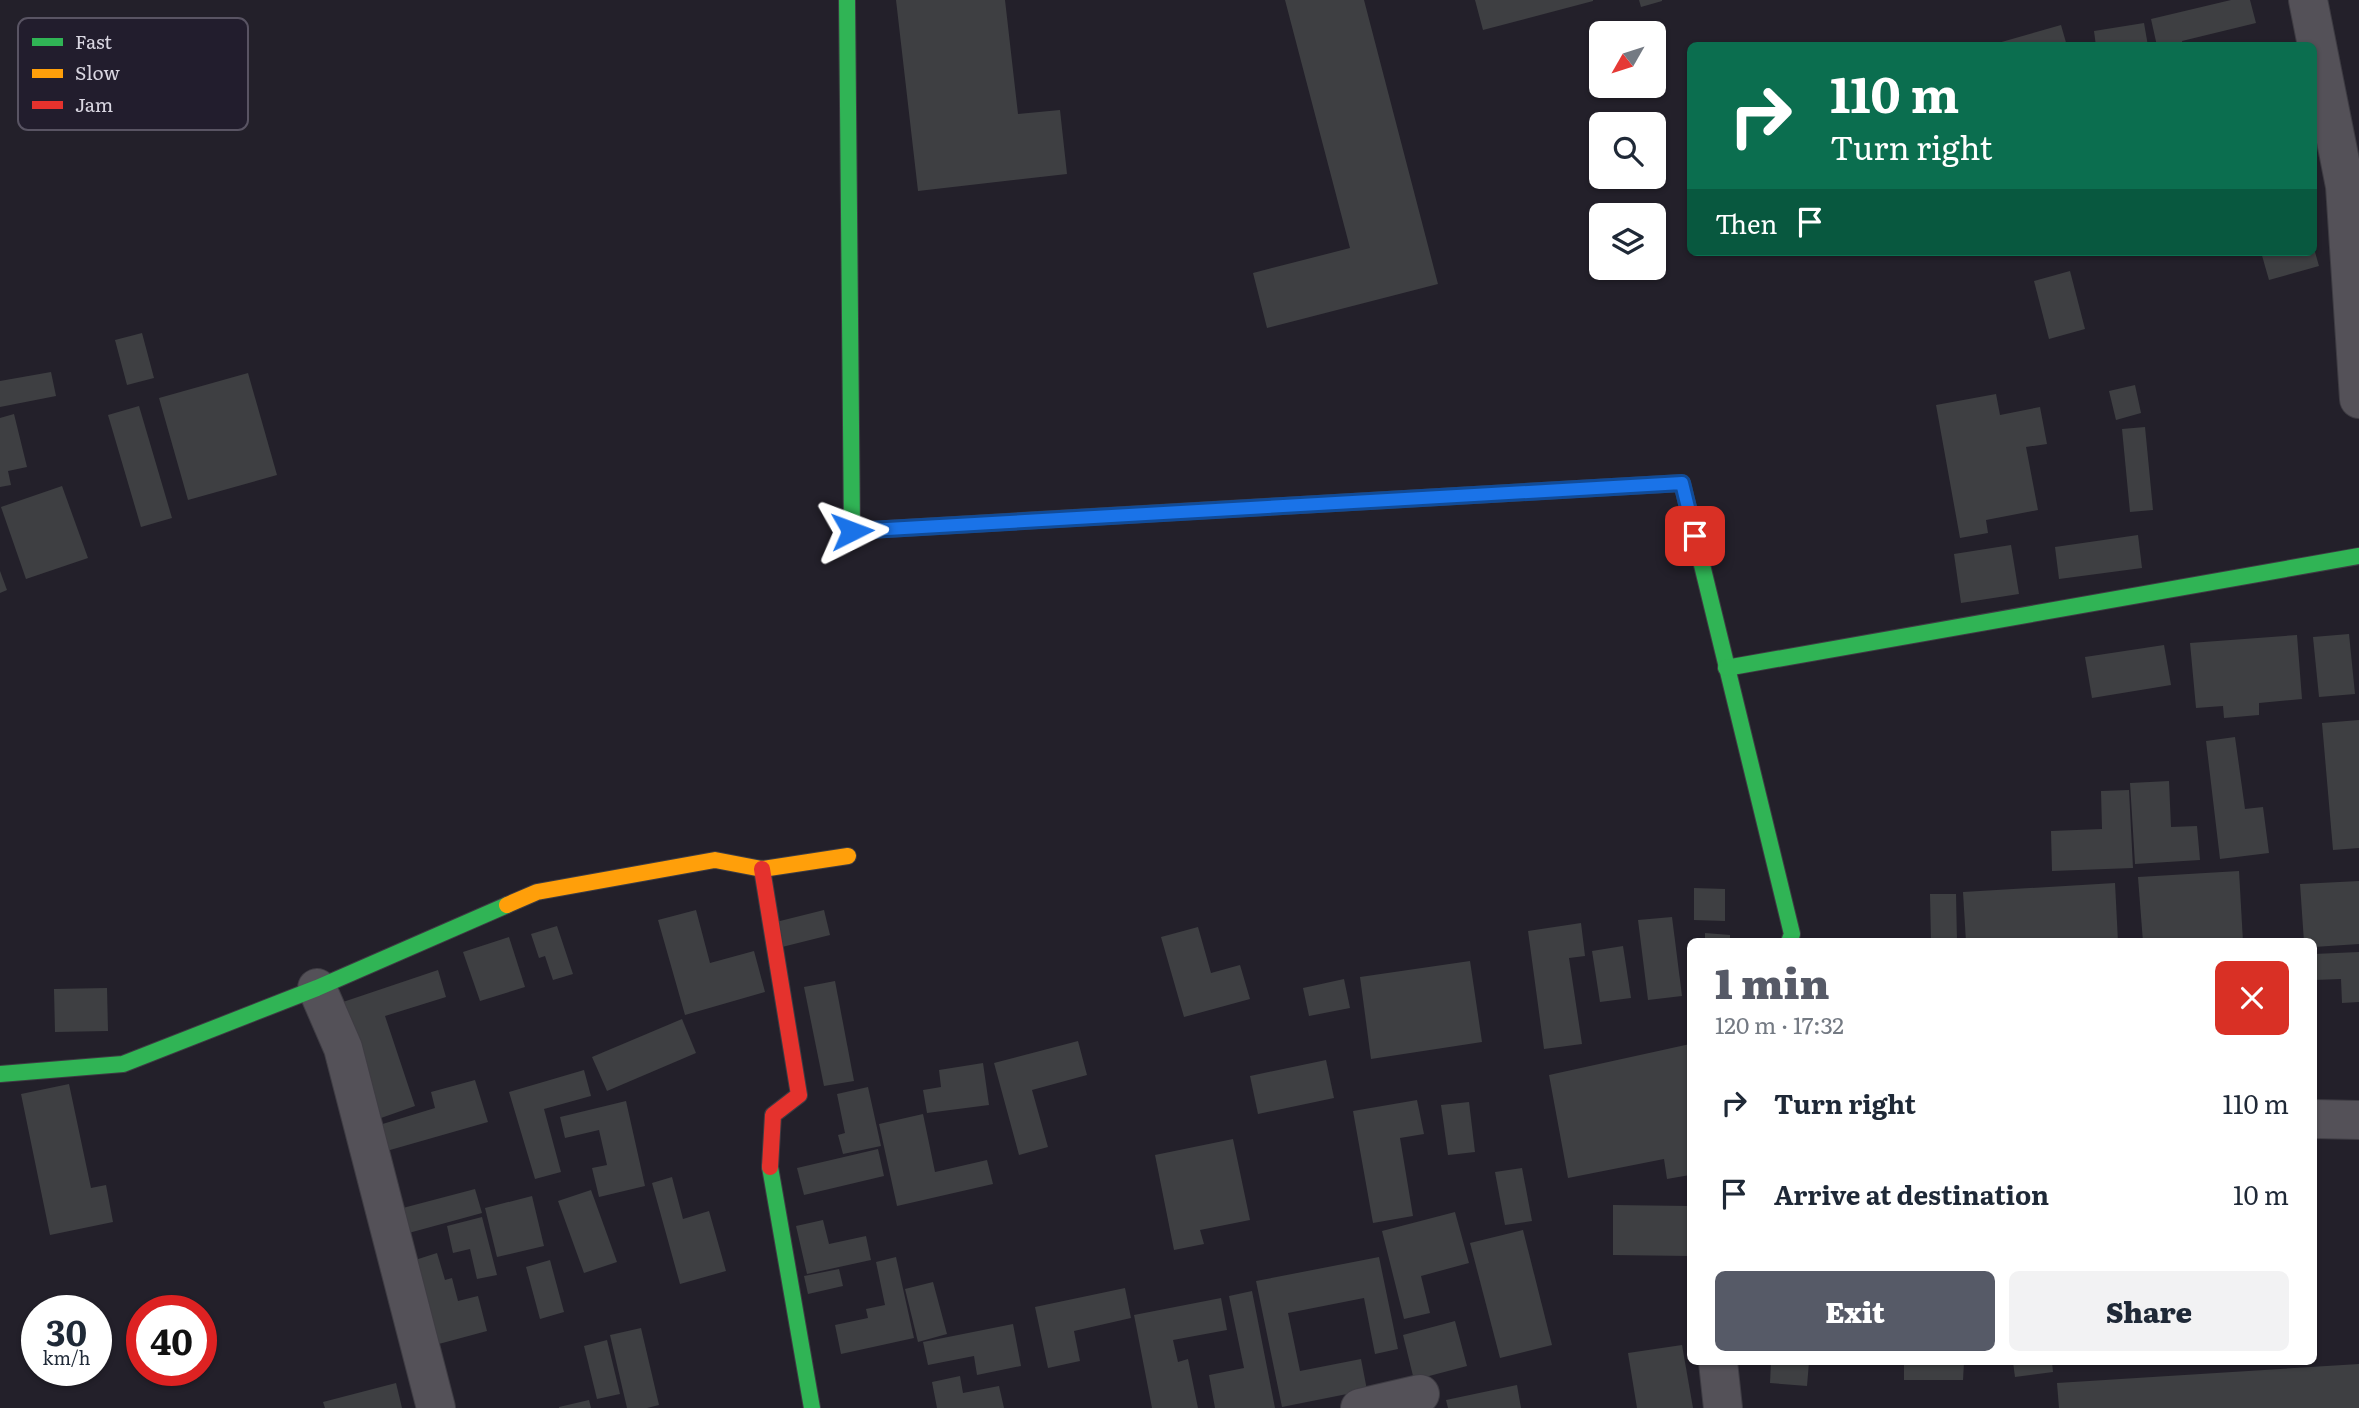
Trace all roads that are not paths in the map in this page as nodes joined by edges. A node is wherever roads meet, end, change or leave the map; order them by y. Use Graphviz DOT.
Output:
graph roads {
  1 [pos="847,0"];
  2 [pos="2308,0"];
  3 [pos="2352,185"];
  4 [pos="2359,399"];
  5 [pos="2359,556"];
  6 [pos="1726,668"];
  7 [pos="848,856"];
  8 [pos="762,869"];
  9 [pos="1791,938"];
  10 [pos="317,988"];
  11 [pos="0,1074"];
  12 [pos="2317,1119"];
  13 [pos="2359,1120"];
  14 [pos="1717,1365"];
  15 [pos="1419,1394"];
  16 [pos="436,1408"];
  17 [pos="812,1408"];
  18 [pos="1360,1408"];
  19 [pos="1723,1408"];
  1 -- 6 [label="street"];
  2 -- 3 [label="street"];
  3 -- 4 [label="street"];
  5 -- 6 [label="street"];
  6 -- 9 [label="street"];
  7 -- 8 [label="street"];
  8 -- 10 [label="street"];
  8 -- 17 [label="street"];
  10 -- 11 [label="street"];
  10 -- 16 [label="street"];
  12 -- 13 [label="street"];
  14 -- 19 [label="street"];
  15 -- 18 [label="street"];
}
